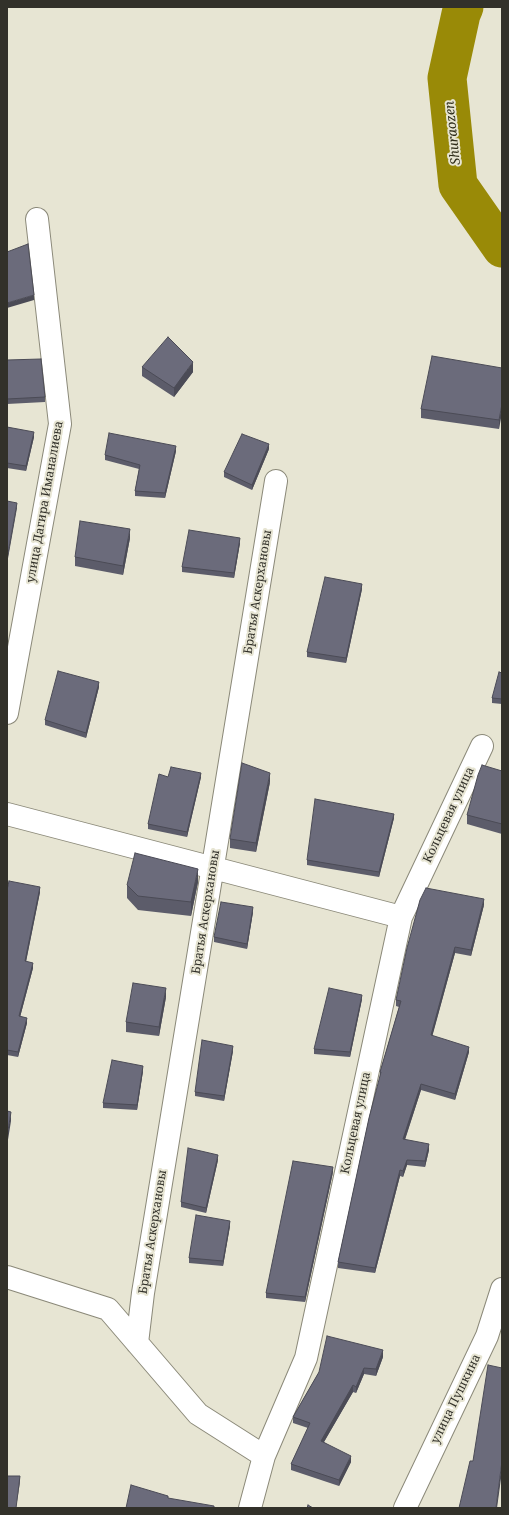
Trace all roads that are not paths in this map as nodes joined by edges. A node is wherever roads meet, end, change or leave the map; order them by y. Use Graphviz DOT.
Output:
graph roads {
  1 [pos="37,219"];
  2 [pos="276,481"];
  3 [pos="7,713"];
  4 [pos="482,746"];
  5 [pos="7,814"];
  6 [pos="214,867"];
  7 [pos="401,917"];
  8 [pos="7,1276"];
  9 [pos="502,1289"];
  10 [pos="137,1344"];
  11 [pos="264,1456"];
  12 [pos="250,1508"];
  13 [pos="405,1508"];
  1 -- 3 [label="street, улица Дагира Иманалиева"];
  2 -- 6 [label="street, Братья Аскерхановы"];
  4 -- 7 [label="street, Кольцевая улица"];
  5 -- 6 [label="street"];
  6 -- 7 [label="street"];
  6 -- 10 [label="street, Братья Аскерхановы"];
  7 -- 11 [label="street, Кольцевая улица"];
  8 -- 10 [label="street"];
  9 -- 13 [label="street, улица Пушкина"];
  10 -- 11 [label="street"];
  11 -- 12 [label="street, Кольцевая улица"];
}
